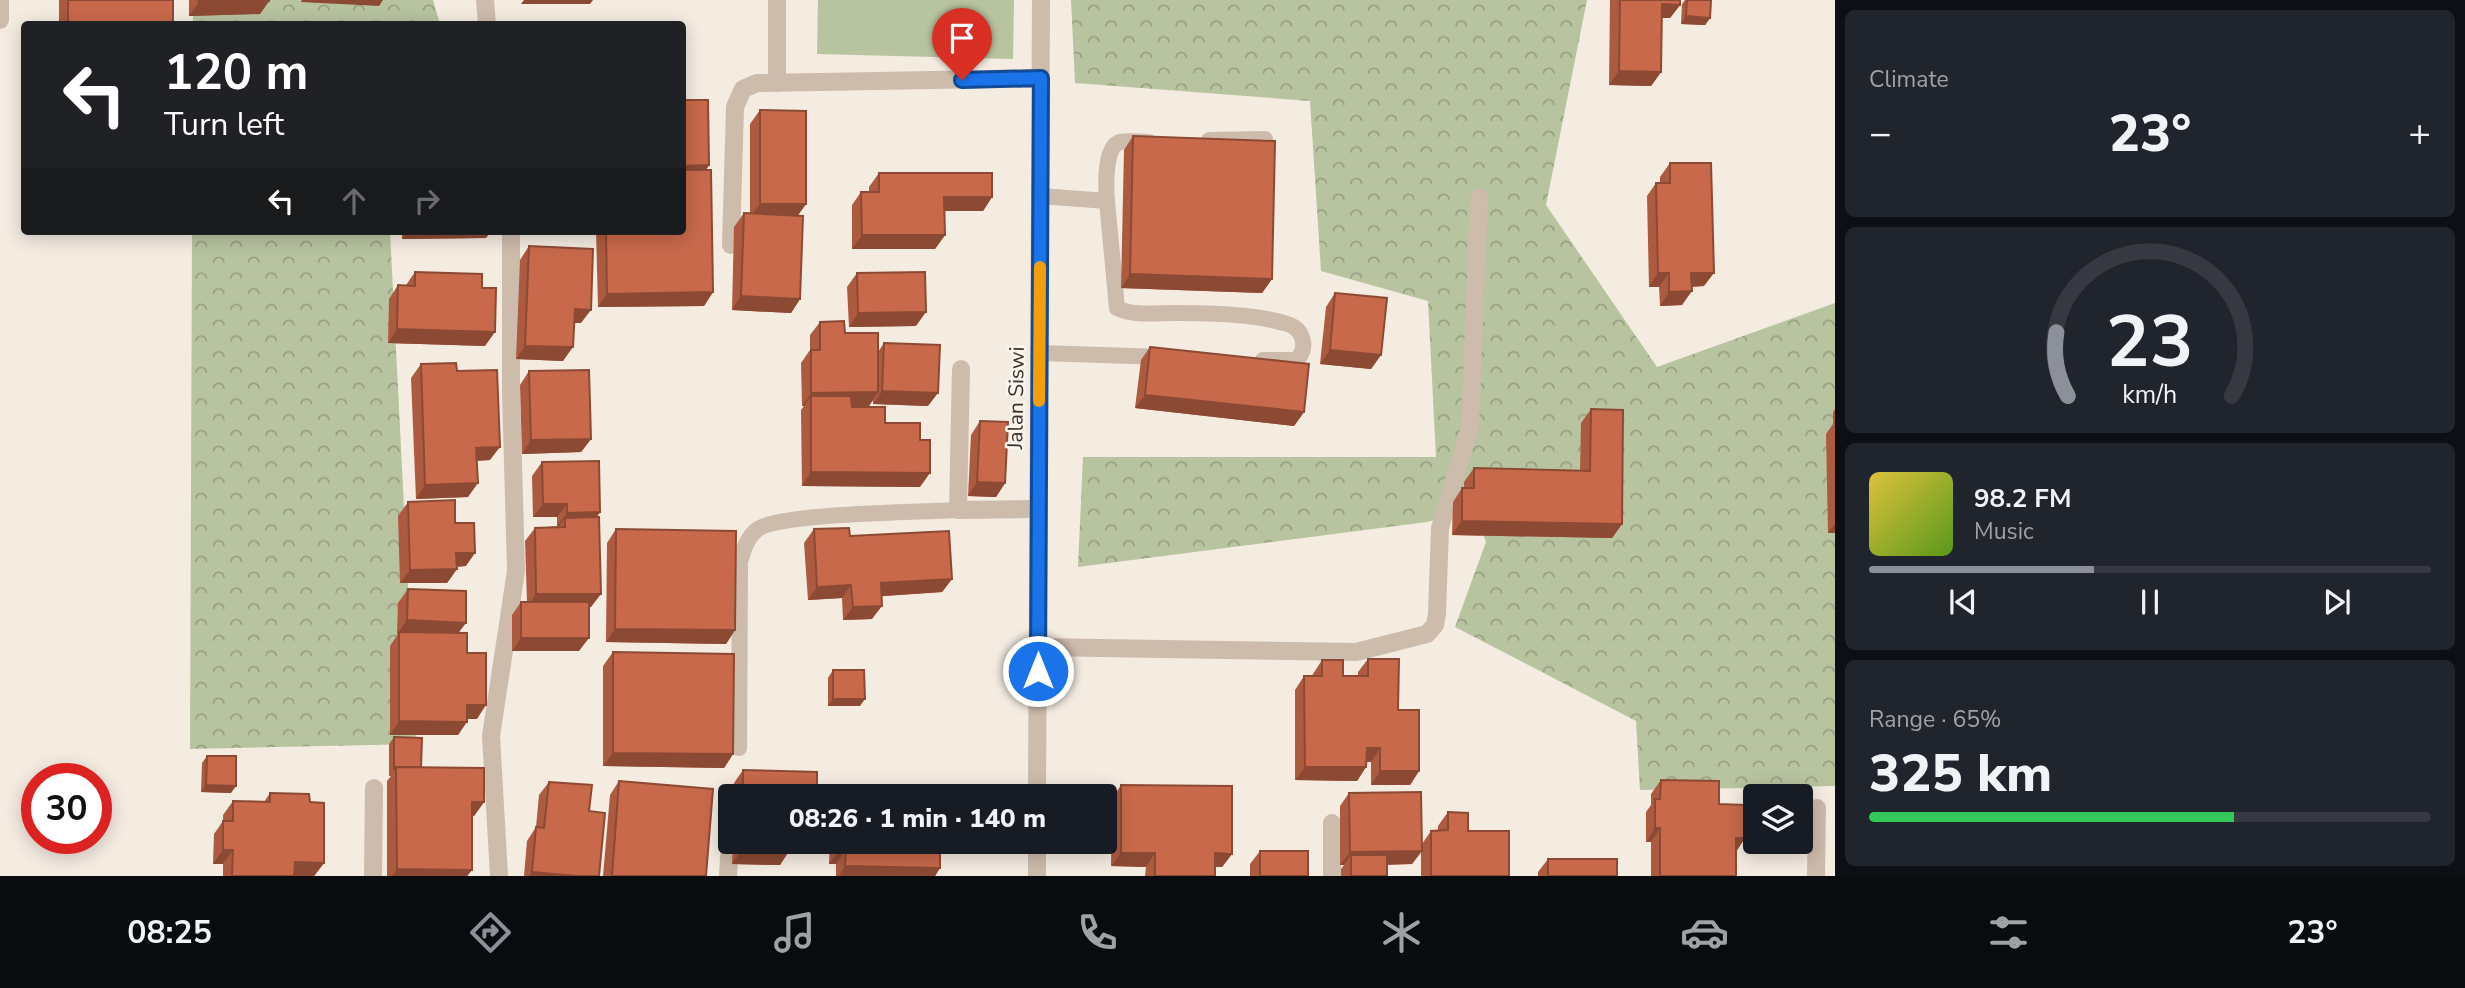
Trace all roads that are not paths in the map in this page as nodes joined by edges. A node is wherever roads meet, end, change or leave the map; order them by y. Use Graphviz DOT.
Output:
graph roads {
  1 [pos="0,0"];
  2 [pos="485,0"];
  3 [pos="778,0"];
  4 [pos="1041,0"];
  5 [pos="0,20"];
  6 [pos="487,21"];
  7 [pos="1041,78"];
  8 [pos="777,83"];
  9 [pos="1265,139"];
  10 [pos="1199,140"];
  11 [pos="1159,141"];
  12 [pos="1040,196"];
  13 [pos="1479,198"];
  14 [pos="1107,201"];
  15 [pos="511,235"];
  16 [pos="731,245"];
  17 [pos="1040,353"];
  18 [pos="1173,358"];
  19 [pos="1252,360"];
  20 [pos="961,369"];
  21 [pos="1037,509"];
  22 [pos="958,510"];
  23 [pos="1038,647"];
  24 [pos="739,748"];
  25 [pos="1037,784"];
  26 [pos="374,788"];
  27 [pos="1817,808"];
  28 [pos="1332,823"];
  29 [pos="729,854"];
  30 [pos="1037,854"];
  31 [pos="373,876"];
  32 [pos="499,876"];
  33 [pos="727,876"];
  34 [pos="1037,876"];
  35 [pos="1332,876"];
  36 [pos="1816,876"];
  1 -- 5 [label="street"];
  2 -- 6 [label="street"];
  3 -- 8 [label="street"];
  4 -- 7 [label="street, Jalan Siswi"];
  7 -- 8 [label="street"];
  7 -- 12 [label="street, Jalan Siswi"];
  8 -- 16 [label="street"];
  9 -- 10 [label="lane"];
  11 -- 14 [label="lane"];
  12 -- 14 [label="lane"];
  12 -- 17 [label="street, Jalan Siswi"];
  13 -- 23 [label="street"];
  14 -- 19 [label="lane"];
  15 -- 32 [label="street"];
  17 -- 18 [label="lane"];
  17 -- 21 [label="street, Jalan Siswi"];
  20 -- 22 [label="street"];
  21 -- 22 [label="street"];
  21 -- 23 [label="street, Jalan Siswi"];
  22 -- 24 [label="lane"];
  23 -- 25 [label="street, Jalan Siswi"];
  26 -- 31 [label="street"];
  27 -- 36 [label="street"];
  28 -- 35 [label="street"];
  29 -- 33 [label="street"];
  30 -- 34 [label="street"];
}
